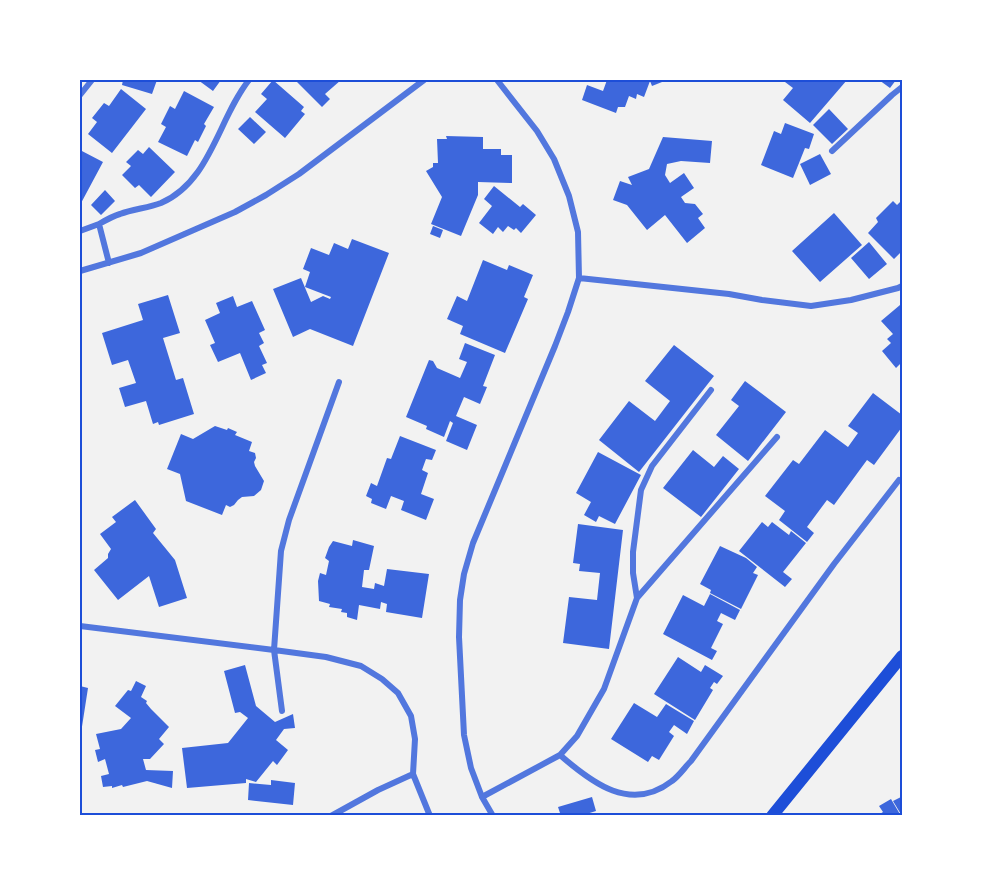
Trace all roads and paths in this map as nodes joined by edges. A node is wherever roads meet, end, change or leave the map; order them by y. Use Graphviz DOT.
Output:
graph roads {
  1 [pos="92,80"];
  2 [pos="249,80"];
  3 [pos="424,80"];
  4 [pos="497,80"];
  5 [pos="903,87"];
  6 [pos="80,95"];
  7 [pos="832,151"];
  8 [pos="99,224"];
  9 [pos="80,231"];
  10 [pos="109,262"];
  11 [pos="80,271"];
  12 [pos="579,278"];
  13 [pos="903,286"];
  14 [pos="339,382"];
  15 [pos="711,390"];
  16 [pos="777,437"];
  17 [pos="899,480"];
  18 [pos="637,598"];
  19 [pos="80,626"];
  20 [pos="274,650"];
  21 [pos="903,656"];
  22 [pos="282,711"];
  23 [pos="560,755"];
  24 [pos="413,774"];
  25 [pos="482,797"];
  26 [pos="331,816"];
  27 [pos="430,816"];
  28 [pos="493,816"];
  29 [pos="772,816"];
  1 -- 6 [label="street"];
  2 -- 8 [label="street"];
  3 -- 10 [label="street"];
  4 -- 12 [label="street"];
  5 -- 7 [label="street"];
  8 -- 9 [label="street"];
  8 -- 10 [label="street"];
  10 -- 11 [label="street"];
  12 -- 13 [label="street"];
  12 -- 25 [label="street"];
  14 -- 20 [label="street"];
  15 -- 18 [label="street"];
  16 -- 18 [label="street"];
  17 -- 23 [label="street"];
  18 -- 23 [label="street"];
  19 -- 20 [label="street"];
  20 -- 22 [label="street"];
  20 -- 24 [label="street"];
  21 -- 29 [label="main road"];
  23 -- 25 [label="street"];
  24 -- 26 [label="street"];
  24 -- 27 [label="street"];
  25 -- 28 [label="street"];
}
